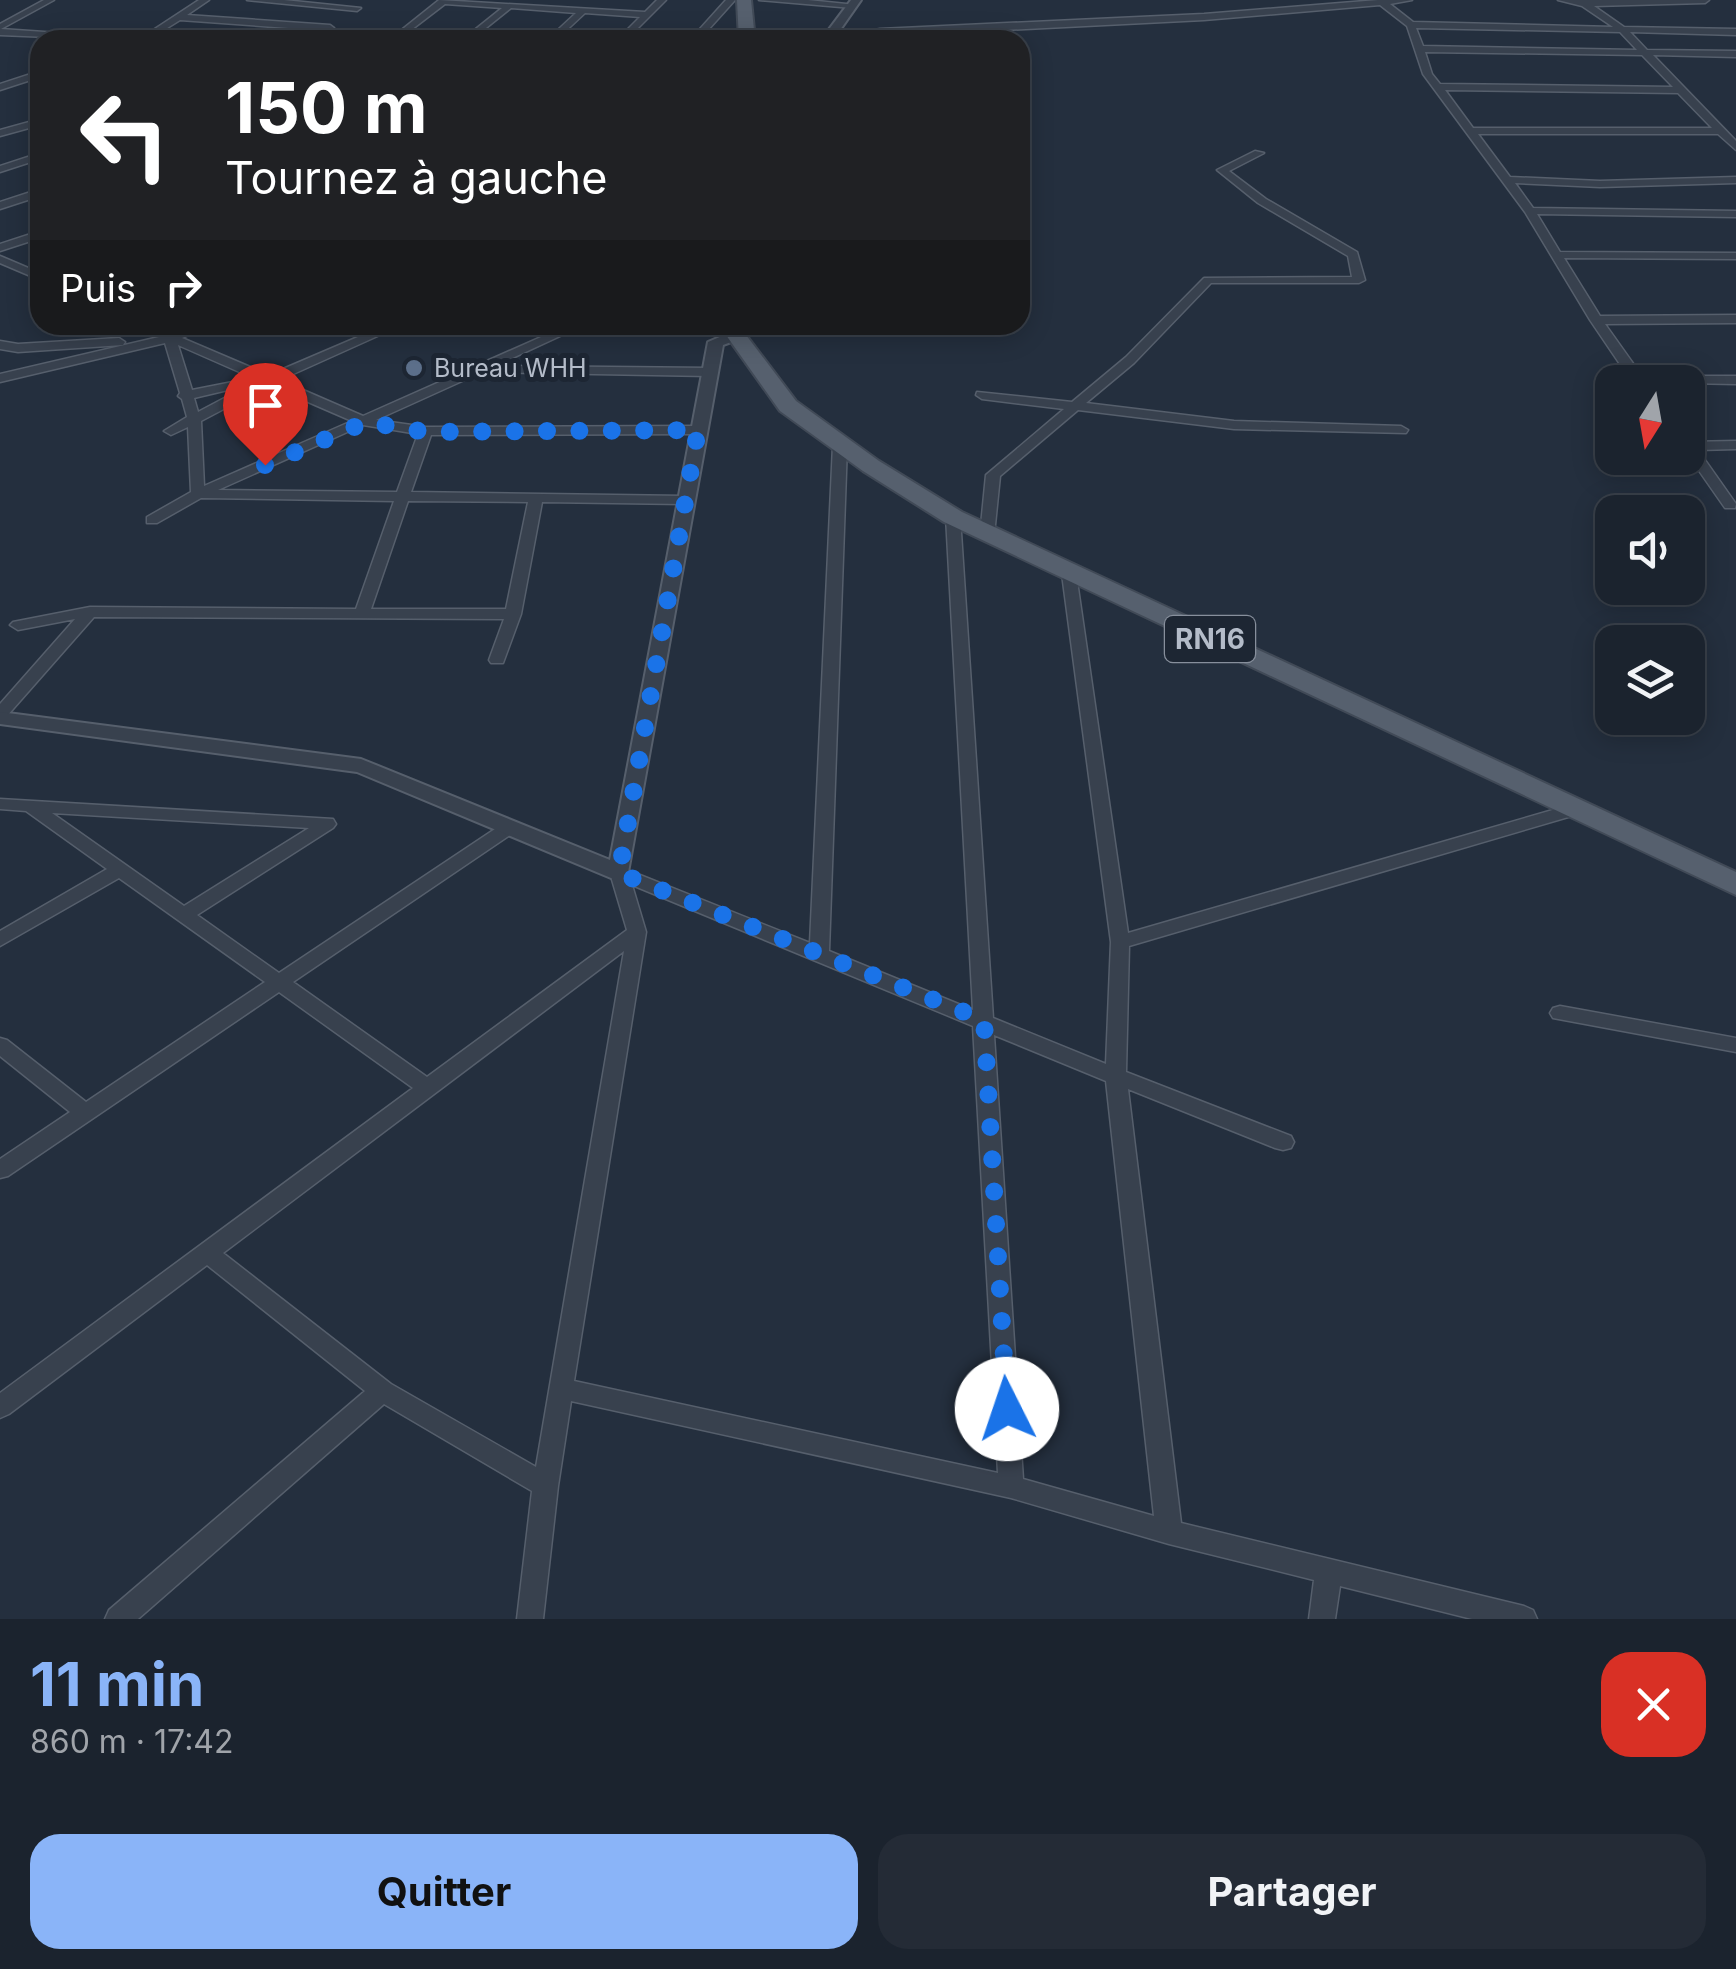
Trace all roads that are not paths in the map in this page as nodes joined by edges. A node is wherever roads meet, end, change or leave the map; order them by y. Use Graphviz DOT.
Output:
graph roads {
  1 [pos="50,0"];
  2 [pos="205,0"];
  3 [pos="251,0"];
  4 [pos="662,0"];
  5 [pos="731,0"];
  6 [pos="744,0"];
  7 [pos="763,0"];
  8 [pos="1408,0"];
  9 [pos="1562,0"];
  10 [pos="1705,0"];
  11 [pos="443,1"];
  12 [pos="1384,1"];
  13 [pos="854,3"];
  14 [pos="1585,4"];
  15 [pos="509,6"];
  16 [pos="584,11"];
  17 [pos="646,15"];
  18 [pos="178,17"];
  19 [pos="1410,24"];
  20 [pos="330,28"];
  21 [pos="158,30"];
  22 [pos="327,30"];
  23 [pos="406,30"];
  24 [pos="479,30"];
  25 [pos="562,30"];
  26 [pos="631,30"];
  27 [pos="703,30"];
  28 [pos="746,30"];
  29 [pos="834,30"];
  30 [pos="923,30"];
  31 [pos="1623,30"];
  32 [pos="0,32"];
  33 [pos="1736,32"];
  34 [pos="30,34"];
  35 [pos="1422,50"];
  36 [pos="1643,52"];
  37 [pos="1736,54"];
  38 [pos="30,78"];
  39 [pos="1438,87"];
  40 [pos="0,88"];
  41 [pos="1681,90"];
  42 [pos="30,125"];
  43 [pos="1721,131"];
  44 [pos="1470,132"];
  45 [pos="0,133"];
  46 [pos="1736,147"];
  47 [pos="1259,154"];
  48 [pos="30,159"];
  49 [pos="0,169"];
  50 [pos="1506,180"];
  51 [pos="1736,180"];
  52 [pos="30,196"];
  53 [pos="0,206"];
  54 [pos="1530,212"];
  55 [pos="1736,214"];
  56 [pos="30,238"];
  57 [pos="0,248"];
  58 [pos="1556,255"];
  59 [pos="1736,256"];
  60 [pos="0,258"];
  61 [pos="30,272"];
  62 [pos="1736,319"];
  63 [pos="1596,320"];
  64 [pos="164,335"];
  65 [pos="178,335"];
  66 [pos="372,335"];
  67 [pos="557,335"];
  68 [pos="727,335"];
  69 [pos="738,335"];
  70 [pos="170,338"];
  71 [pos="0,345"];
  72 [pos="1627,365"];
  73 [pos="482,370"];
  74 [pos="710,372"];
  75 [pos="0,378"];
  76 [pos="264,380"];
  77 [pos="1705,380"];
  78 [pos="1736,380"];
  79 [pos="184,396"];
  80 [pos="982,396"];
  81 [pos="1078,406"];
  82 [pos="194,419"];
  83 [pos="366,422"];
  84 [pos="698,430"];
  85 [pos="1401,430"];
  86 [pos="171,431"];
  87 [pos="426,432"];
  88 [pos="840,444"];
  89 [pos="1705,446"];
  90 [pos="1736,446"];
  91 [pos="1705,470"];
  92 [pos="198,494"];
  93 [pos="405,496"];
  94 [pos="536,498"];
  95 [pos="684,500"];
  96 [pos="1730,506"];
  97 [pos="953,517"];
  98 [pos="152,520"];
  99 [pos="987,535"];
  100 [pos="1069,574"];
  101 [pos="90,612"];
  102 [pos="362,612"];
  103 [pos="512,614"];
  104 [pos="18,625"];
  105 [pos="497,660"];
  106 [pos="0,716"];
  107 [pos="0,804"];
  108 [pos="31,806"];
  109 [pos="1576,809"];
  110 [pos="510,827"];
  111 [pos="120,869"];
  112 [pos="619,873"];
  113 [pos="1736,885"];
  114 [pos="184,914"];
  115 [pos="638,932"];
  116 [pos="0,940"];
  117 [pos="1120,942"];
  118 [pos="818,952"];
  119 [pos="279,982"];
  120 [pos="1560,1012"];
  121 [pos="984,1020"];
  122 [pos="0,1044"];
  123 [pos="1736,1045"];
  124 [pos="1116,1078"];
  125 [pos="429,1088"];
  126 [pos="86,1113"];
  127 [pos="1283,1142"];
  128 [pos="0,1170"];
  129 [pos="207,1253"];
  130 [pos="562,1389"];
  131 [pos="382,1390"];
  132 [pos="0,1406"];
  133 [pos="545,1486"];
  134 [pos="1012,1486"];
  135 [pos="1169,1532"];
  136 [pos="1329,1569"];
  137 [pos="118,1619"];
  138 [pos="530,1619"];
  139 [pos="1322,1619"];
  140 [pos="1524,1619"];
  1 -- 32 [label="street"];
  2 -- 18 [label="street"];
  3 -- 20 [label="street"];
  4 -- 17 [label="street"];
  5 -- 27 [label="street"];
  6 -- 28 [label="main road"];
  7 -- 13 [label="street"];
  8 -- 12 [label="street"];
  9 -- 14 [label="street"];
  10 -- 14 [label="street"];
  11 -- 15 [label="street"];
  11 -- 23 [label="street"];
  12 -- 19 [label="street"];
  12 -- 30 [label="street"];
  13 -- 29 [label="street"];
  14 -- 31 [label="street"];
  15 -- 16 [label="street"];
  15 -- 24 [label="street"];
  16 -- 17 [label="street"];
  16 -- 25 [label="street"];
  17 -- 26 [label="street"];
  18 -- 20 [label="street"];
  18 -- 21 [label="street"];
  19 -- 31 [label="street"];
  19 -- 35 [label="street"];
  20 -- 22 [label="street"];
  31 -- 33 [label="street"];
  31 -- 36 [label="street"];
  32 -- 34 [label="street"];
  35 -- 36 [label="street"];
  35 -- 39 [label="street"];
  36 -- 37 [label="street"];
  36 -- 41 [label="street"];
  38 -- 40 [label="street"];
  39 -- 41 [label="street"];
  39 -- 44 [label="street"];
  41 -- 43 [label="street"];
  42 -- 45 [label="street"];
  43 -- 44 [label="street"];
  43 -- 46 [label="street"];
  44 -- 50 [label="street"];
  47 -- 81 [label="street"];
  48 -- 49 [label="street"];
  50 -- 51 [label="street"];
  50 -- 54 [label="street"];
  52 -- 53 [label="street"];
  54 -- 55 [label="street"];
  54 -- 58 [label="street"];
  56 -- 57 [label="street"];
  58 -- 59 [label="street"];
  58 -- 63 [label="street"];
  60 -- 61 [label="street"];
  62 -- 63 [label="street"];
  63 -- 72 [label="street"];
  64 -- 70 [label="street"];
  65 -- 70 [label="street"];
  66 -- 76 [label="street"];
  67 -- 73 [label="street"];
  68 -- 74 [label="street"];
  69 -- 88 [label="main road, RN16"];
  70 -- 71 [label="street"];
  70 -- 75 [label="street"];
  70 -- 76 [label="street"];
  70 -- 79 [label="street"];
  73 -- 74 [label="street"];
  73 -- 83 [label="street"];
  74 -- 84 [label="street"];
  76 -- 79 [label="street"];
  76 -- 82 [label="street"];
  76 -- 83 [label="street"];
  77 -- 78 [label="street"];
  79 -- 82 [label="street"];
  80 -- 81 [label="street"];
  81 -- 85 [label="street"];
  81 -- 99 [label="street"];
  82 -- 86 [label="street"];
  82 -- 92 [label="street"];
  83 -- 87 [label="street"];
  83 -- 92 [label="street"];
  84 -- 87 [label="street"];
  84 -- 95 [label="street"];
  87 -- 93 [label="street"];
  88 -- 97 [label="main road, RN16"];
  88 -- 118 [label="street"];
  89 -- 90 [label="street"];
  91 -- 96 [label="street"];
  92 -- 93 [label="street"];
  92 -- 98 [label="street"];
  93 -- 94 [label="street"];
  93 -- 102 [label="street"];
  94 -- 95 [label="street"];
  94 -- 103 [label="street"];
  95 -- 112 [label="street"];
  97 -- 99 [label="main road, RN16"];
  97 -- 121 [label="street"];
  99 -- 100 [label="main road, RN16"];
  100 -- 109 [label="main road, RN16"];
  100 -- 117 [label="street"];
  101 -- 102 [label="street"];
  101 -- 104 [label="street"];
  101 -- 106 [label="street"];
  102 -- 103 [label="street"];
  103 -- 105 [label="street"];
  106 -- 110 [label="street"];
  107 -- 108 [label="street"];
  108 -- 111 [label="street"];
  108 -- 114 [label="street"];
  109 -- 113 [label="main road, RN16"];
  109 -- 117 [label="street"];
  110 -- 112 [label="street"];
  110 -- 119 [label="street"];
  111 -- 114 [label="street"];
  111 -- 116 [label="street"];
  112 -- 115 [label="street"];
  112 -- 118 [label="street"];
  114 -- 119 [label="street"];
  115 -- 125 [label="street"];
  115 -- 130 [label="street"];
  117 -- 124 [label="street"];
  118 -- 121 [label="street"];
  119 -- 125 [label="street"];
  119 -- 126 [label="street"];
  120 -- 123 [label="street"];
  121 -- 124 [label="street"];
  121 -- 134 [label="street"];
  122 -- 126 [label="street"];
  124 -- 127 [label="street"];
  124 -- 135 [label="street"];
  125 -- 129 [label="street"];
  126 -- 128 [label="street"];
  129 -- 131 [label="street"];
  129 -- 132 [label="street"];
  130 -- 133 [label="street"];
  130 -- 134 [label="street"];
  131 -- 133 [label="street"];
  131 -- 137 [label="street"];
  133 -- 138 [label="street"];
  134 -- 135 [label="street"];
  135 -- 136 [label="street"];
  136 -- 139 [label="street"];
  136 -- 140 [label="street"];
}
